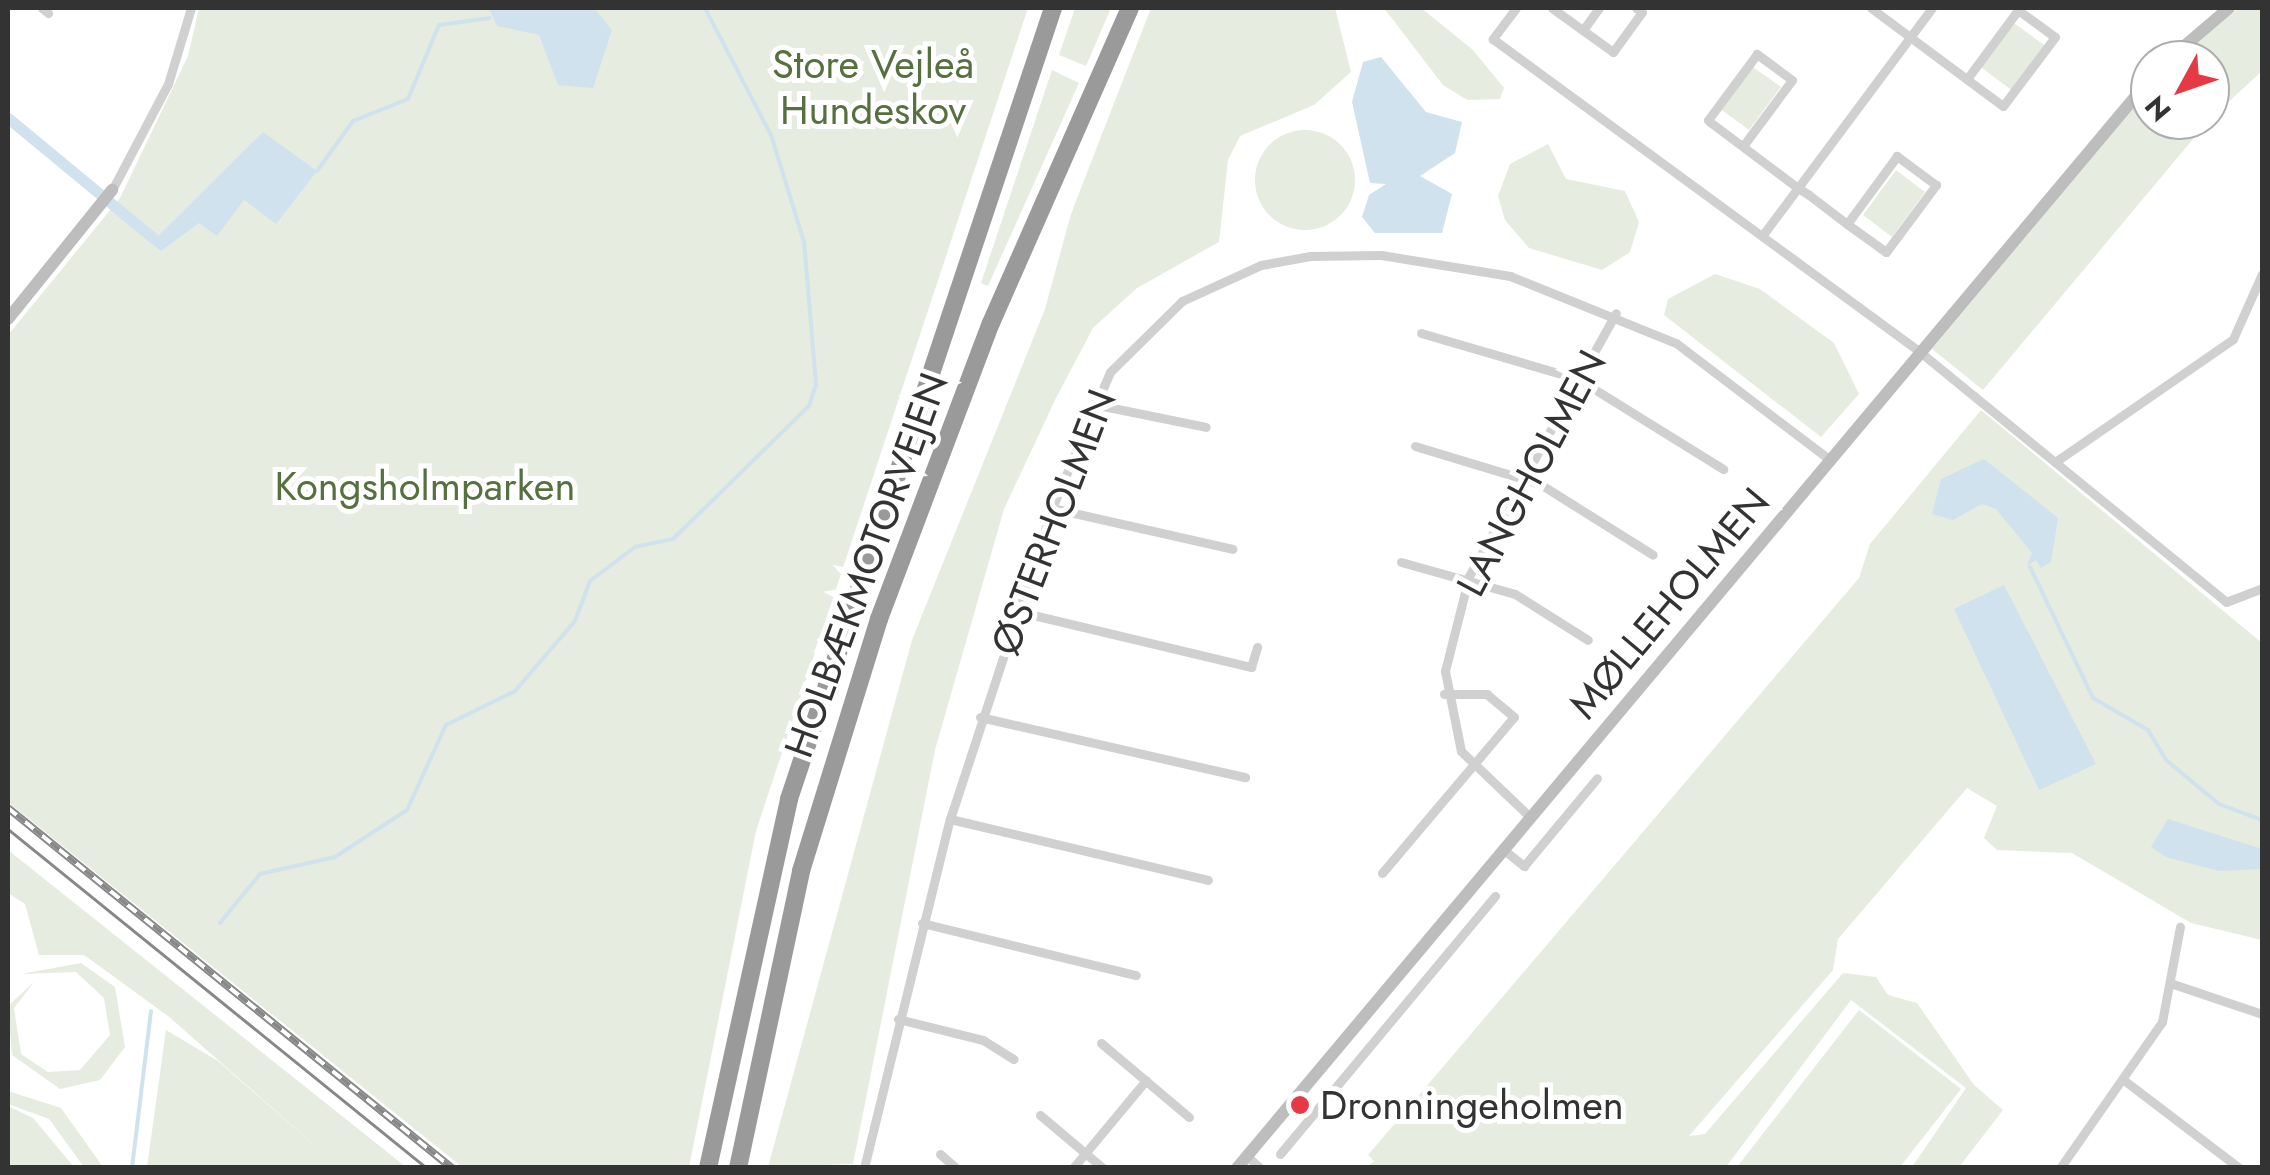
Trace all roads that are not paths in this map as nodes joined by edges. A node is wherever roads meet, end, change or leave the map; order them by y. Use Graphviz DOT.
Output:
graph roads {
  1 [pos="191,8"];
  2 [pos="1052,8"];
  3 [pos="1130,8"];
  4 [pos="1516,8"];
  5 [pos="1552,8"];
  6 [pos="1599,8"];
  7 [pos="1636,8"];
  8 [pos="1871,8"];
  9 [pos="1932,8"];
  10 [pos="2229,8"];
  11 [pos="1583,30"];
  12 [pos="1910,37"];
  13 [pos="2191,40"];
  14 [pos="1967,79"];
  15 [pos="2130,103"];
  16 [pos="1743,146"];
  17 [pos="1798,188"];
  18 [pos="112,190"];
  19 [pos="1847,224"];
  20 [pos="1762,236"];
  21 [pos="2262,274"];
  22 [pos="10,312"];
  23 [pos="1616,313"];
  24 [pos="1420,334"];
  25 [pos="1920,352"];
  26 [pos="1578,379"];
  27 [pos="1093,404"];
  28 [pos="1206,427"];
  29 [pos="1415,446"];
  30 [pos="1830,460"];
  31 [pos="2054,462"];
  32 [pos="1723,469"];
  33 [pos="1522,476"];
  34 [pos="1052,508"];
  35 [pos="1232,550"];
  36 [pos="1653,556"];
  37 [pos="1400,562"];
  38 [pos="1470,576"];
  39 [pos="2262,588"];
  40 [pos="1016,612"];
  41 [pos="1588,640"];
  42 [pos="1257,646"];
  43 [pos="1444,694"];
  44 [pos="980,717"];
  45 [pos="1473,767"];
  46 [pos="1244,777"];
  47 [pos="1597,778"];
  48 [pos="950,820"];
  49 [pos="1528,821"];
  50 [pos="1545,840"];
  51 [pos="1504,850"];
  52 [pos="1382,873"];
  53 [pos="1208,880"];
  54 [pos="1495,896"];
  55 [pos="922,923"];
  56 [pos="2180,927"];
  57 [pos="1407,965"];
  58 [pos="1136,975"];
  59 [pos="1426,979"];
  60 [pos="2173,984"];
  61 [pos="2262,1014"];
  62 [pos="898,1019"];
  63 [pos="1101,1042"];
  64 [pos="1013,1059"];
  65 [pos="1323,1065"];
  66 [pos="1146,1080"];
  67 [pos="1341,1080"];
  68 [pos="2125,1081"];
  69 [pos="1040,1114"];
  70 [pos="1189,1117"];
  71 [pos="1086,1152"];
  72 [pos="940,1154"];
  73 [pos="1280,1154"];
  74 [pos="1247,1156"];
  75 [pos="708,1168"];
  76 [pos="738,1168"];
  77 [pos="864,1168"];
  78 [pos="956,1168"];
  79 [pos="1073,1168"];
  80 [pos="1103,1168"];
  81 [pos="1236,1168"];
  82 [pos="1260,1168"];
  83 [pos="2060,1168"];
  84 [pos="2239,1168"];
  1 -- 18 [label="street"];
  2 -- 75 [label="highway, HOLBÆKMOTORVEJEN"];
  3 -- 76 [label="highway, HOLBÆKMOTORVEJEN"];
  4 -- 20 [label="street"];
  5 -- 11 [label="street"];
  6 -- 11 [label="street"];
  7 -- 11 [label="street"];
  8 -- 12 [label="street"];
  9 -- 12 [label="street"];
  10 -- 13 [label="street"];
  12 -- 14 [label="street"];
  12 -- 17 [label="street"];
  14 -- 14 [label="street"];
  15 -- 25 [label="street, MØLLEHOLMEN"];
  16 -- 16 [label="street"];
  16 -- 17 [label="street"];
  17 -- 19 [label="street"];
  17 -- 20 [label="street"];
  18 -- 22 [label="street"];
  19 -- 19 [label="street"];
  20 -- 25 [label="street"];
  21 -- 31 [label="street"];
  23 -- 26 [label="street, LANGHOLMEN"];
  23 -- 27 [label="street, ØSTERHOLMEN"];
  23 -- 30 [label="street, ØSTERHOLMEN"];
  24 -- 26 [label="street"];
  25 -- 30 [label="street, MØLLEHOLMEN"];
  25 -- 31 [label="street"];
  26 -- 32 [label="street"];
  26 -- 33 [label="street, LANGHOLMEN"];
  27 -- 28 [label="street"];
  27 -- 34 [label="street, ØSTERHOLMEN"];
  29 -- 33 [label="street"];
  30 -- 49 [label="street, MØLLEHOLMEN"];
  31 -- 39 [label="street"];
  33 -- 36 [label="street"];
  33 -- 38 [label="street, LANGHOLMEN"];
  34 -- 35 [label="street"];
  34 -- 40 [label="street, ØSTERHOLMEN"];
  37 -- 38 [label="street"];
  38 -- 41 [label="street"];
  38 -- 43 [label="street, LANGHOLMEN"];
  40 -- 42 [label="street"];
  40 -- 44 [label="street, ØSTERHOLMEN"];
  43 -- 45 [label="street, LANGHOLMEN"];
  43 -- 45 [label="street"];
  44 -- 46 [label="street"];
  44 -- 48 [label="street, ØSTERHOLMEN"];
  45 -- 49 [label="street, LANGHOLMEN"];
  45 -- 52 [label="street"];
  47 -- 50 [label="street"];
  48 -- 53 [label="street"];
  48 -- 55 [label="street, ØSTERHOLMEN"];
  49 -- 50 [label="street, LANGHOLMEN"];
  49 -- 51 [label="street, MØLLEHOLMEN"];
  50 -- 51 [label="street"];
  51 -- 57 [label="street, MØLLEHOLMEN"];
  54 -- 59 [label="street"];
  55 -- 58 [label="street"];
  55 -- 62 [label="street, ØSTERHOLMEN"];
  56 -- 60 [label="street"];
  57 -- 59 [label="street"];
  57 -- 65 [label="street, MØLLEHOLMEN"];
  59 -- 67 [label="street"];
  60 -- 61 [label="street"];
  60 -- 68 [label="street"];
  62 -- 64 [label="street"];
  62 -- 77 [label="street, ØSTERHOLMEN"];
  63 -- 66 [label="street"];
  65 -- 67 [label="street"];
  65 -- 74 [label="street, MØLLEHOLMEN"];
  66 -- 70 [label="street"];
  66 -- 71 [label="street"];
  67 -- 73 [label="street"];
  68 -- 83 [label="street"];
  68 -- 84 [label="street"];
  69 -- 71 [label="street"];
  71 -- 79 [label="street"];
  71 -- 80 [label="street"];
  72 -- 78 [label="street"];
  74 -- 81 [label="street, MØLLEHOLMEN"];
  74 -- 82 [label="street"];
}
